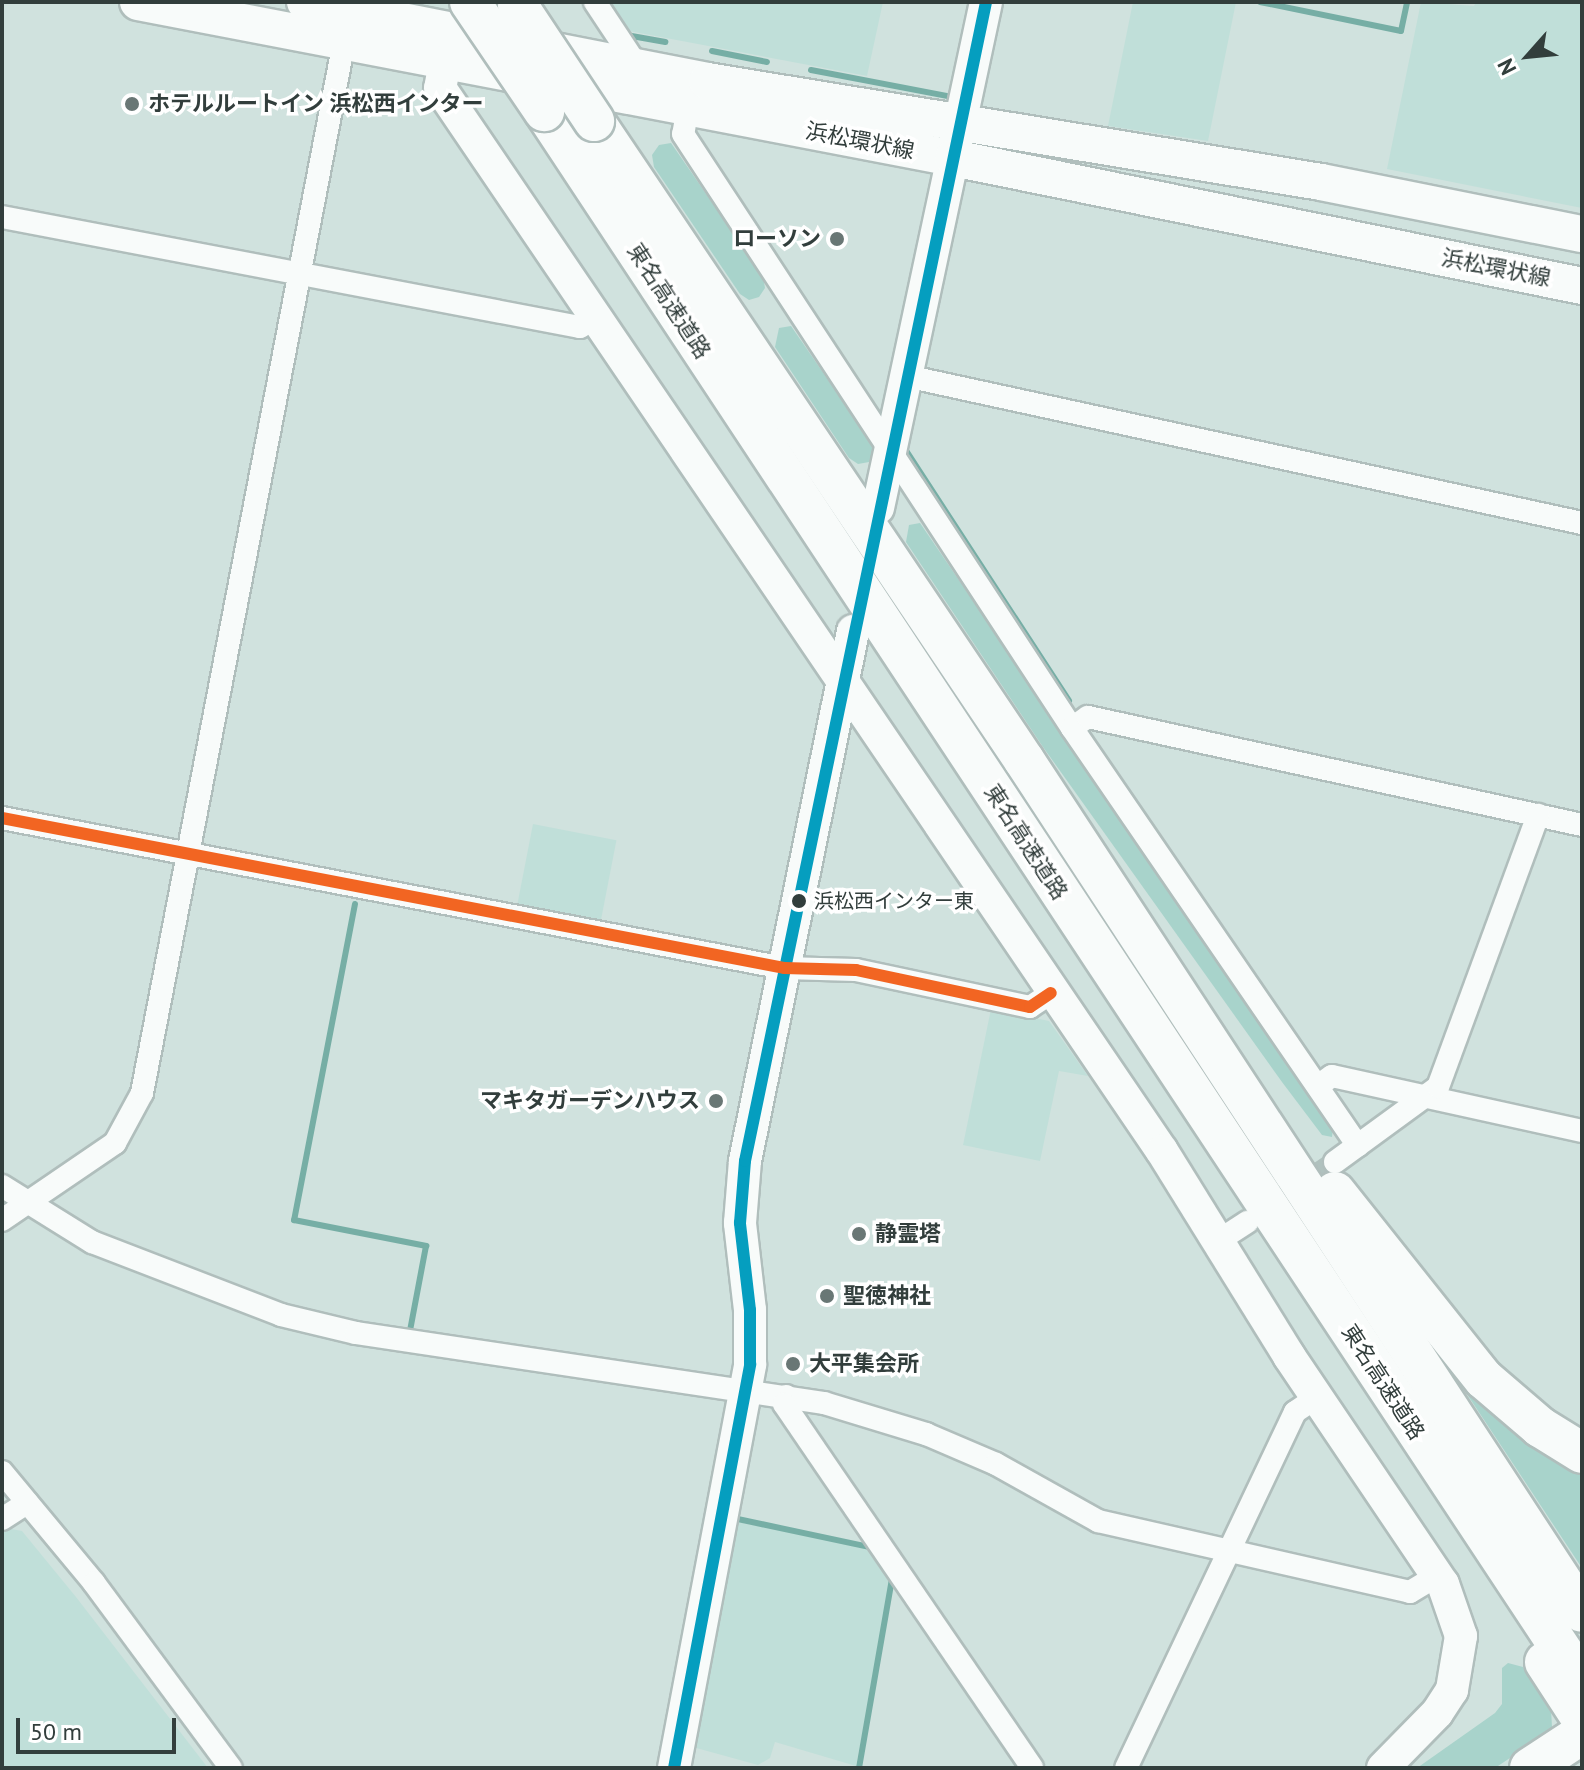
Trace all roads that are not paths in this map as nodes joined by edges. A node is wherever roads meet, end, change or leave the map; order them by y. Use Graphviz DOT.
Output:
graph roads {
  1 [pos="138,2"];
  2 [pos="305,2"];
  3 [pos="470,2"];
  4 [pos="595,2"];
  5 [pos="986,2"];
  6 [pos="517,4"];
  7 [pos="379,9"];
  8 [pos="344,42"];
  9 [pos="445,61"];
  10 [pos="638,67"];
  11 [pos="688,107"];
  12 [pos="956,142"];
  13 [pos="2,217"];
  14 [pos="1582,234"];
  15 [pos="300,274"];
  16 [pos="1582,286"];
  17 [pos="595,318"];
  18 [pos="906,376"];
  19 [pos="890,450"];
  20 [pos="878,508"];
  21 [pos="1582,523"];
  22 [pos="853,631"];
  23 [pos="842,685"];
  24 [pos="1072,728"];
  25 [pos="1024,760"];
  26 [pos="1538,815"];
  27 [pos="2,818"];
  28 [pos="1582,825"];
  29 [pos="188,854"];
  30 [pos="784,968"];
  31 [pos="1051,993"];
  32 [pos="1318,1086"];
  33 [pos="1429,1097"];
  34 [pos="1582,1131"];
  35 [pos="1358,1146"];
  36 [pos="1335,1162"];
  37 [pos="2,1186"];
  38 [pos="29,1203"];
  39 [pos="2,1220"];
  40 [pos="1247,1222"];
  41 [pos="1218,1241"];
  42 [pos="746,1390"];
  43 [pos="786,1396"];
  44 [pos="1317,1397"];
  45 [pos="1413,1428"];
  46 [pos="1582,1453"];
  47 [pos="2,1472"];
  48 [pos="27,1503"];
  49 [pos="2,1519"];
  50 [pos="1229,1550"];
  51 [pos="1438,1575"];
  52 [pos="1582,1612"];
  53 [pos="1582,1681"];
  54 [pos="1579,1745"];
  55 [pos="231,1768"];
  56 [pos="674,1768"];
  57 [pos="1032,1768"];
  58 [pos="1126,1768"];
  59 [pos="1383,1768"];
  60 [pos="1530,1768"];
  1 -- 8 [label="main road, 浜松環状線"];
  2 -- 7 [label="main road, 浜松環状線"];
  3 -- 45 [label="highway, 東名高速道路, bridge"];
  4 -- 10 [label="street"];
  5 -- 12 [label="street"];
  6 -- 25 [label="highway, 東名高速道路, bridge"];
  7 -- 10 [label="main road, 浜松環状線"];
  8 -- 9 [label="main road, 浜松環状線"];
  8 -- 15 [label="street"];
  9 -- 11 [label="main road, 浜松環状線"];
  9 -- 17 [label="street"];
  10 -- 12 [label="main road, 浜松環状線"];
  11 -- 12 [label="main road, 浜松環状線"];
  11 -- 19 [label="street"];
  12 -- 14 [label="main road, 浜松環状線"];
  12 -- 16 [label="main road, 浜松環状線"];
  12 -- 18 [label="street"];
  13 -- 15 [label="street"];
  15 -- 17 [label="street"];
  15 -- 29 [label="street"];
  17 -- 23 [label="street"];
  18 -- 19 [label="street"];
  18 -- 21 [label="street"];
  19 -- 20 [label="street"];
  19 -- 24 [label="street"];
  22 -- 23 [label="street"];
  23 -- 30 [label="street"];
  23 -- 31 [label="street"];
  24 -- 26 [label="street"];
  24 -- 32 [label="street"];
  25 -- 46 [label="highway"];
  25 -- 52 [label="highway, 東名高速道路"];
  26 -- 28 [label="street"];
  26 -- 33 [label="street"];
  27 -- 29 [label="street"];
  29 -- 30 [label="street"];
  29 -- 38 [label="street"];
  30 -- 31 [label="street"];
  30 -- 42 [label="street"];
  31 -- 41 [label="street"];
  32 -- 33 [label="street"];
  32 -- 35 [label="street"];
  33 -- 34 [label="street"];
  33 -- 35 [label="street"];
  35 -- 36 [label="street"];
  37 -- 38 [label="street"];
  38 -- 39 [label="street"];
  38 -- 42 [label="street"];
  40 -- 41 [label="street"];
  41 -- 44 [label="street"];
  42 -- 43 [label="street"];
  42 -- 56 [label="street"];
  43 -- 50 [label="street"];
  43 -- 57 [label="street"];
  44 -- 50 [label="street"];
  44 -- 51 [label="street"];
  45 -- 53 [label="highway, 東名高速道路"];
  45 -- 54 [label="highway"];
  47 -- 48 [label="street"];
  48 -- 49 [label="street"];
  48 -- 55 [label="street"];
  50 -- 51 [label="street"];
  50 -- 58 [label="street"];
  51 -- 59 [label="street"];
  54 -- 60 [label="highway"];
}
